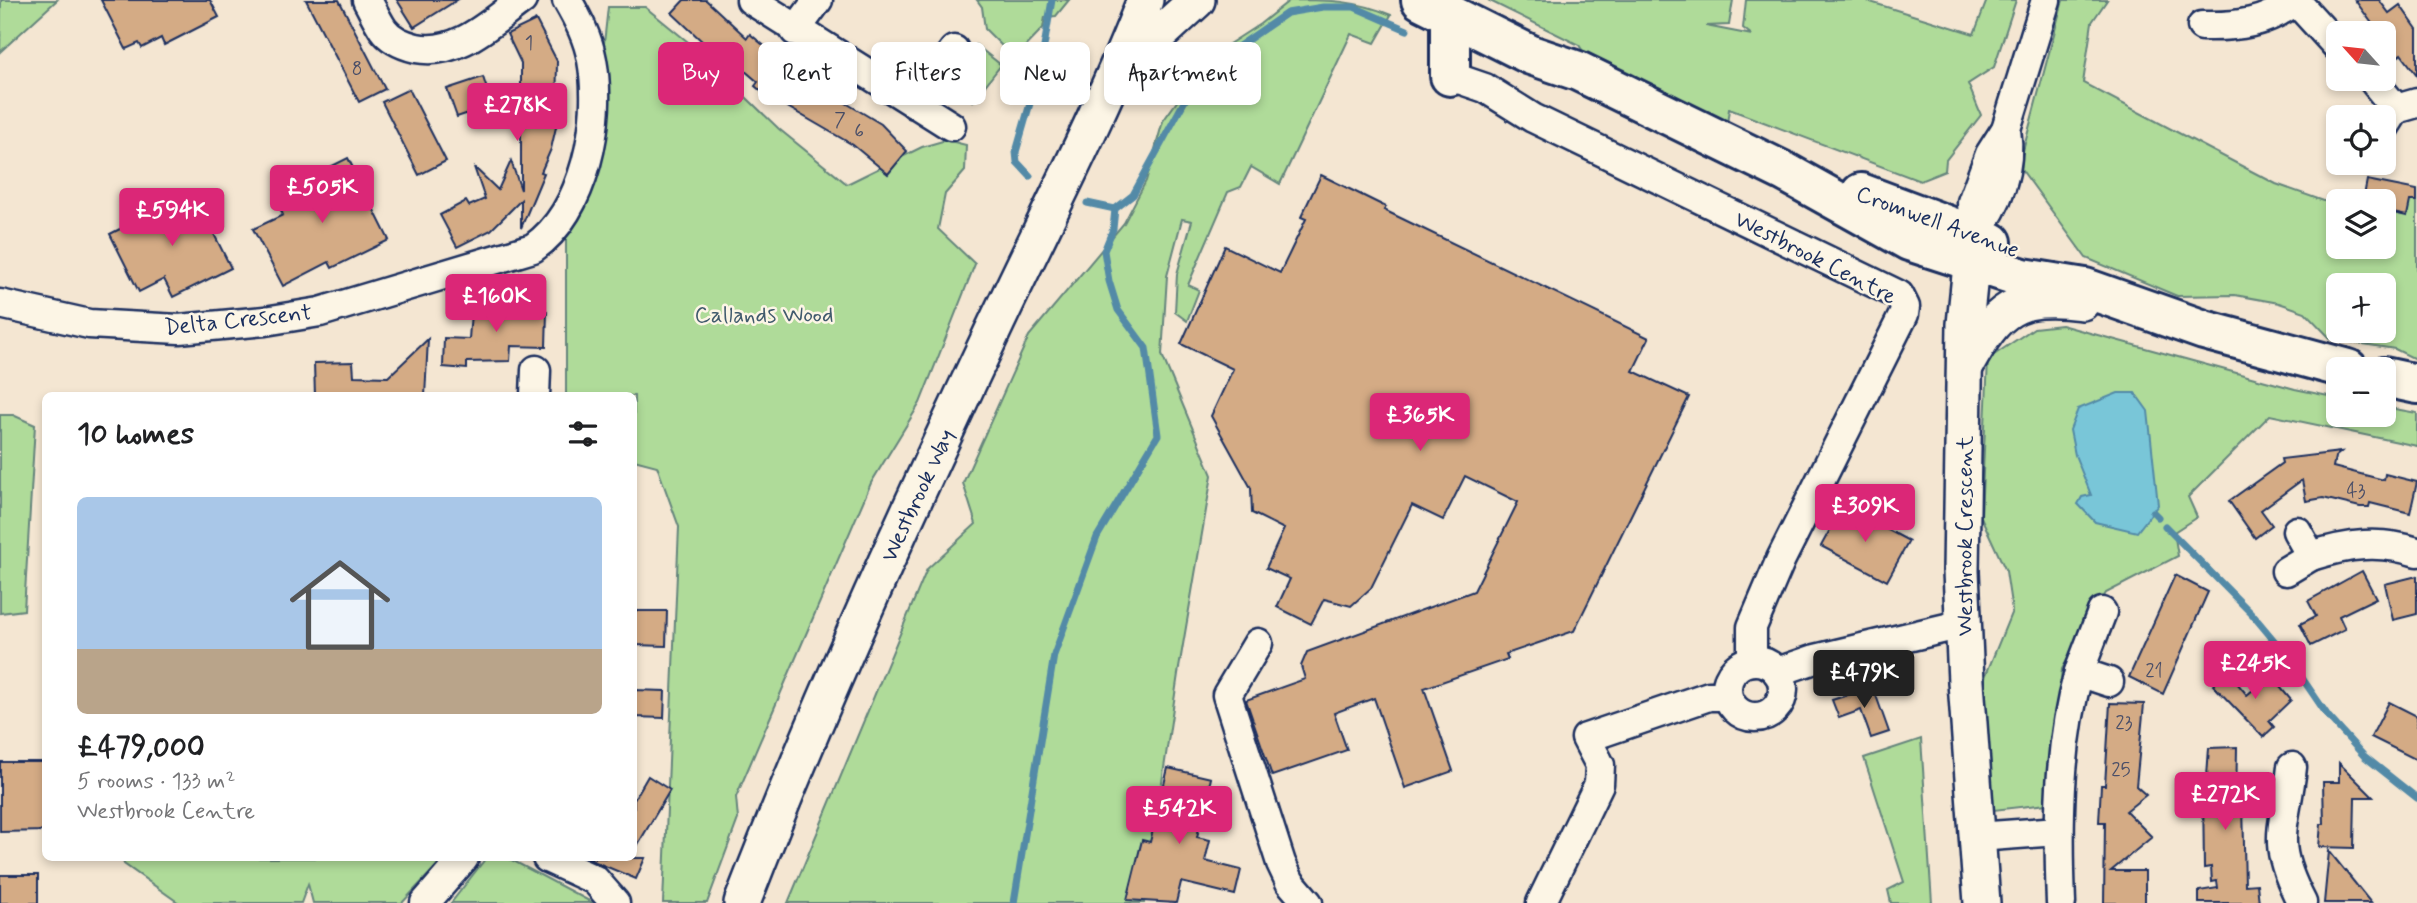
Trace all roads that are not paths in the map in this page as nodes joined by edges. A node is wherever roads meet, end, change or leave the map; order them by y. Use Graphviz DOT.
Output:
graph roads {
  1 [pos="367,0"];
  2 [pos="522,0"];
  3 [pos="567,0"];
  4 [pos="751,0"];
  5 [pos="818,0"];
  6 [pos="1145,0"];
  7 [pos="1197,0"];
  8 [pos="2046,0"];
  9 [pos="2295,1"];
  10 [pos="1443,5"];
  11 [pos="2202,26"];
  12 [pos="795,31"];
  13 [pos="2326,34"];
  14 [pos="1128,42"];
  15 [pos="1153,42"];
  16 [pos="1450,76"];
  17 [pos="871,77"];
  18 [pos="2382,91"];
  19 [pos="1104,100"];
  20 [pos="917,105"];
  21 [pos="2399,113"];
  22 [pos="951,126"];
  23 [pos="1972,248"];
  24 [pos="0,304"];
  25 [pos="2151,312"];
  26 [pos="2326,363"];
  27 [pos="1965,368"];
  28 [pos="2396,380"];
  29 [pos="2417,384"];
  30 [pos="2297,531"];
  31 [pos="2417,552"];
  32 [pos="2311,556"];
  33 [pos="2286,571"];
  34 [pos="2102,612"];
  35 [pos="1963,624"];
  36 [pos="1258,643"];
  37 [pos="1764,667"];
  38 [pos="2079,672"];
  39 [pos="2109,682"];
  40 [pos="1727,696"];
  41 [pos="2293,762"];
  42 [pos="2058,831"];
  43 [pos="1977,837"];
  44 [pos="461,861"];
  45 [pos="554,861"];
  46 [pos="425,903"];
  47 [pos="615,903"];
  48 [pos="742,903"];
  49 [pos="1308,903"];
  50 [pos="1541,903"];
  51 [pos="1982,903"];
  52 [pos="2061,903"];
  53 [pos="2302,903"];
  1 -- 2 [label="street"];
  3 -- 24 [label="street, Delta Crescent"];
  4 -- 12 [label="street"];
  5 -- 12 [label="street"];
  6 -- 14 [label="street, Westbrook Way"];
  7 -- 15 [label="street, Westbrook Way"];
  8 -- 23 [label="street"];
  9 -- 11 [label="street"];
  9 -- 13 [label="street"];
  10 -- 16 [label="main road"];
  10 -- 23 [label="main road, Cromwell Avenue"];
  12 -- 17 [label="street"];
  16 -- 37 [label="street, Westbrook Centre"];
  18 -- 21 [label="street"];
  19 -- 48 [label="street, Westbrook Way"];
  20 -- 22 [label="street"];
  23 -- 25 [label="main road, Cromwell Avenue"];
  23 -- 27 [label="street, Westbrook Crescent"];
  25 -- 26 [label="main road, Cromwell Avenue"];
  25 -- 27 [label="street"];
  27 -- 35 [label="street, Westbrook Crescent"];
  28 -- 29 [label="main road"];
  30 -- 32 [label="street"];
  31 -- 32 [label="street"];
  32 -- 33 [label="street"];
  34 -- 38 [label="street"];
  35 -- 37 [label="street"];
  35 -- 43 [label="street, Westbrook Crescent"];
  36 -- 49 [label="street"];
  37 -- 40 [label="street"];
  37 -- 40 [label="street"];
  38 -- 39 [label="street"];
  38 -- 42 [label="street"];
  40 -- 50 [label="street"];
  41 -- 53 [label="street"];
  42 -- 43 [label="street"];
  42 -- 52 [label="street"];
  43 -- 51 [label="street, Westbrook Crescent"];
  44 -- 46 [label="street"];
  45 -- 47 [label="street"];
}
